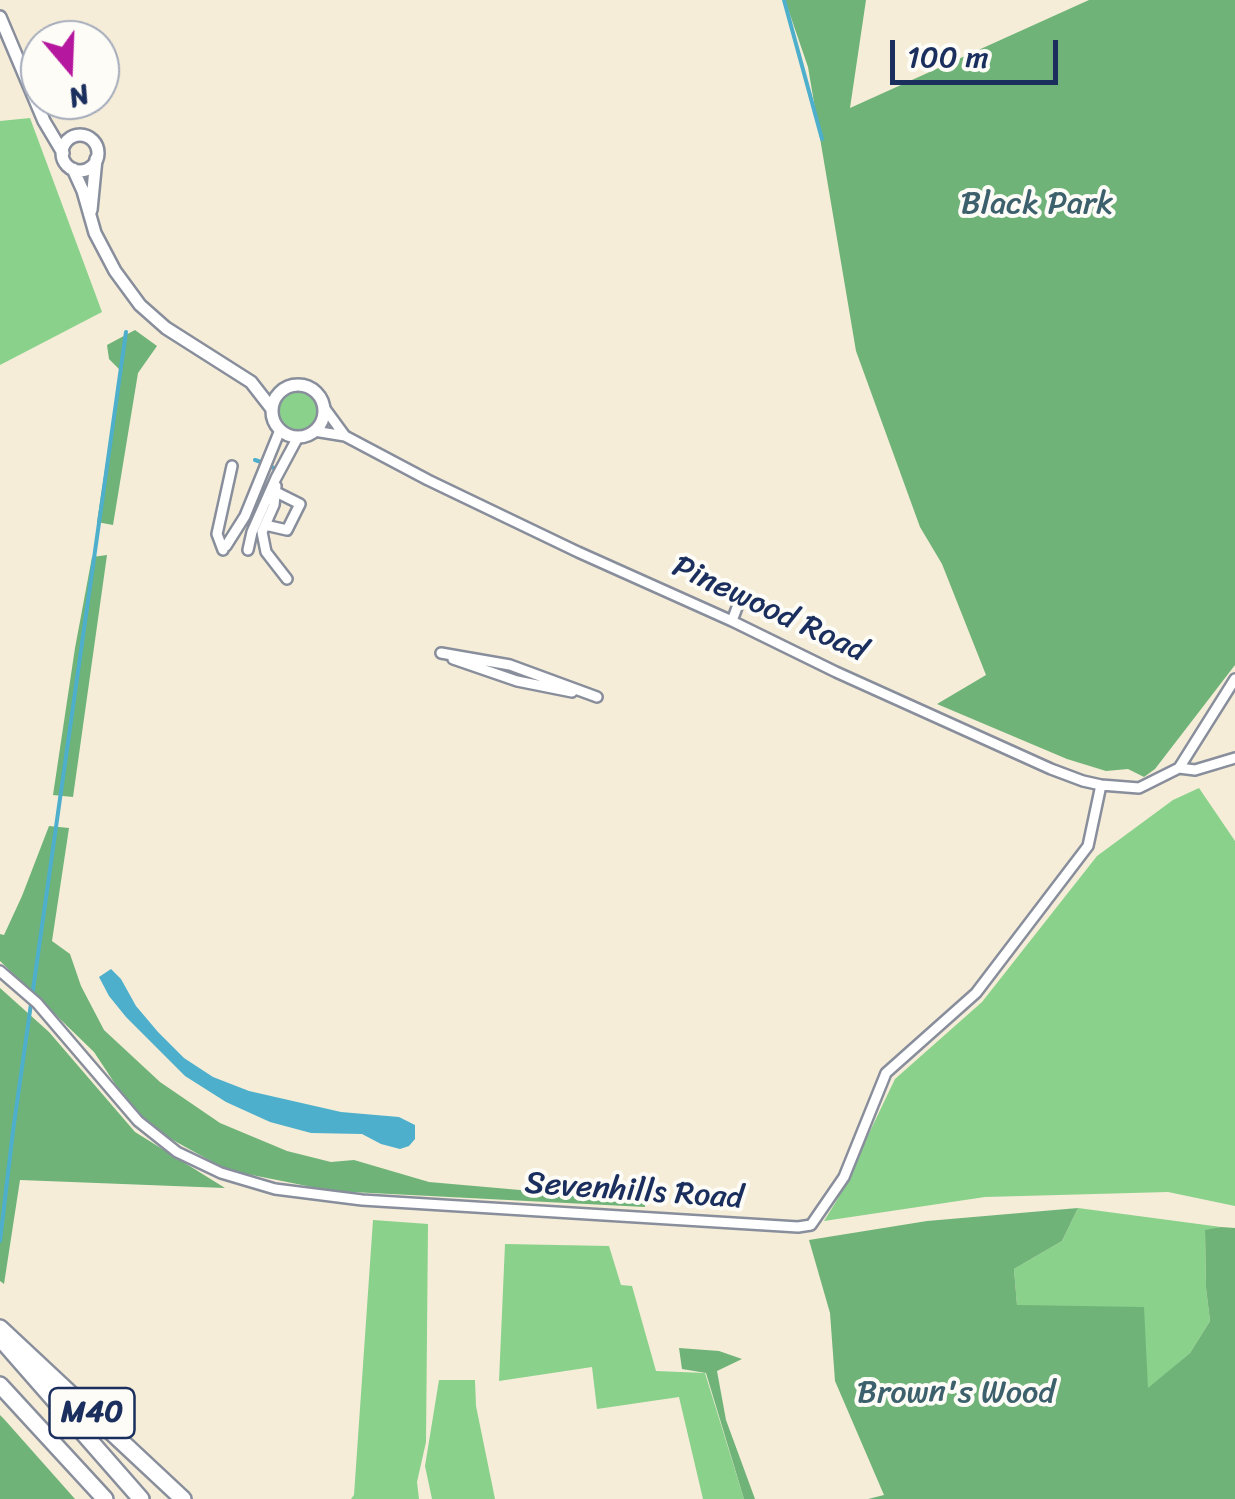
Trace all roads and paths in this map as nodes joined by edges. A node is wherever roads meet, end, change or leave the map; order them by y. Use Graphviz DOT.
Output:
graph roads {
  1 [pos="0,17"];
  2 [pos="20,63"];
  3 [pos="44,120"];
  4 [pos="52,120"];
  5 [pos="74,136"];
  6 [pos="62,153"];
  7 [pos="96,160"];
  8 [pos="73,169"];
  9 [pos="90,220"];
  10 [pos="250,382"];
  11 [pos="286,388"];
  12 [pos="323,406"];
  13 [pos="272,409"];
  14 [pos="280,430"];
  15 [pos="314,431"];
  16 [pos="345,436"];
  17 [pos="298,437"];
  18 [pos="232,466"];
  19 [pos="276,478"];
  20 [pos="276,492"];
  21 [pos="265,524"];
  22 [pos="248,550"];
  23 [pos="287,579"];
  24 [pos="739,602"];
  25 [pos="732,621"];
  26 [pos="441,653"];
  27 [pos="1235,679"];
  28 [pos="1235,758"];
  29 [pos="1179,768"];
  30 [pos="1101,786"];
  31 [pos="0,971"];
  32 [pos="0,1328"];
  33 [pos="0,1338"];
  34 [pos="0,1385"];
  35 [pos="105,1499"];
  36 [pos="140,1499"];
  37 [pos="182,1499"];
  1 -- 2 [label="street"];
  3 -- 6 [label="street"];
  4 -- 5 [label="street"];
  5 -- 6 [label="street"];
  5 -- 7 [label="street"];
  6 -- 8 [label="street"];
  7 -- 8 [label="street"];
  7 -- 9 [label="street"];
  8 -- 9 [label="street"];
  9 -- 10 [label="street"];
  10 -- 11 [label="street"];
  10 -- 13 [label="street"];
  11 -- 12 [label="street"];
  11 -- 13 [label="street"];
  12 -- 15 [label="street"];
  12 -- 16 [label="street, Pinewood Road"];
  13 -- 14 [label="street"];
  14 -- 17 [label="street"];
  14 -- 18 [label="street"];
  15 -- 16 [label="street, Pinewood Road"];
  15 -- 17 [label="street"];
  16 -- 25 [label="street, Pinewood Road"];
  17 -- 19 [label="street"];
  19 -- 20 [label="street"];
  19 -- 22 [label="street"];
  20 -- 21 [label="street"];
  20 -- 21 [label="street"];
  21 -- 23 [label="street"];
  24 -- 25 [label="street"];
  25 -- 30 [label="street, Pinewood Road"];
  26 -- 26 [label="street"];
  27 -- 29 [label="street"];
  28 -- 29 [label="street, Pinewood Road"];
  29 -- 30 [label="street, Pinewood Road"];
  30 -- 31 [label="street, Sevenhills Road"];
  32 -- 37 [label="highway, M40"];
  33 -- 36 [label="highway"];
  34 -- 35 [label="highway"];
}
